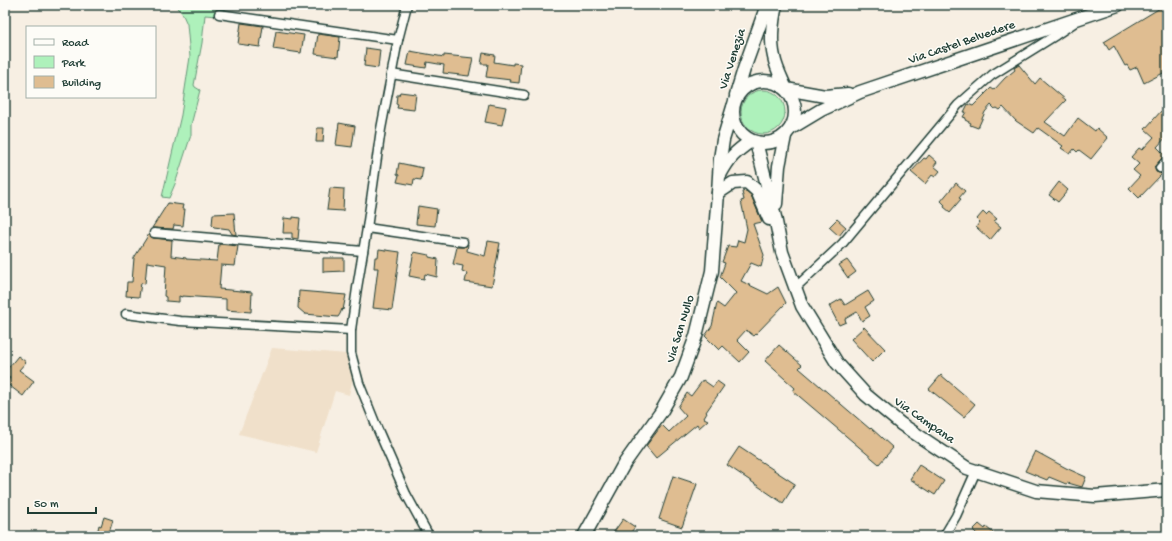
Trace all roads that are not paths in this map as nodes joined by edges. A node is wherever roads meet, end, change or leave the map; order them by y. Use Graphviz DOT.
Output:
graph roads {
  1 [pos="407,5"];
  2 [pos="767,5"];
  3 [pos="776,5"];
  4 [pos="1118,5"];
  5 [pos="219,14"];
  6 [pos="1079,19"];
  7 [pos="398,40"];
  8 [pos="391,74"];
  9 [pos="786,90"];
  10 [pos="860,92"];
  11 [pos="524,95"];
  12 [pos="734,103"];
  13 [pos="788,132"];
  14 [pos="753,142"];
  15 [pos="1167,160"];
  16 [pos="1160,168"];
  17 [pos="720,176"];
  18 [pos="718,193"];
  19 [pos="775,217"];
  20 [pos="367,228"];
  21 [pos="154,233"];
  22 [pos="463,242"];
  23 [pos="363,251"];
  24 [pos="782,252"];
  25 [pos="795,288"];
  26 [pos="126,314"];
  27 [pos="351,330"];
  28 [pos="976,471"];
  29 [pos="1167,490"];
  30 [pos="430,536"];
  31 [pos="584,536"];
  32 [pos="944,536"];
  1 -- 7 [label="street"];
  2 -- 12 [label="main road, Via Venezia"];
  3 -- 9 [label="main road"];
  4 -- 6 [label="main road, Via Castel Belvedere"];
  5 -- 7 [label="street"];
  6 -- 10 [label="main road, Via Castel Belvedere"];
  6 -- 25 [label="street"];
  7 -- 8 [label="street"];
  8 -- 11 [label="street"];
  8 -- 20 [label="street"];
  9 -- 10 [label="main road"];
  9 -- 12 [label="main road"];
  9 -- 13 [label="main road, Via Campana"];
  10 -- 13 [label="main road"];
  12 -- 14 [label="main road"];
  12 -- 17 [label="main road, Via San Nullo"];
  13 -- 14 [label="main road"];
  13 -- 19 [label="main road, Via Campana"];
  14 -- 17 [label="main road, Via San Nullo"];
  14 -- 19 [label="main road, Via Campana"];
  15 -- 16 [label="street"];
  17 -- 18 [label="main road, Via San Nullo"];
  18 -- 24 [label="main road"];
  18 -- 31 [label="main road, Via San Nullo"];
  19 -- 24 [label="main road, Via Campana"];
  20 -- 22 [label="street"];
  20 -- 23 [label="street"];
  21 -- 23 [label="street"];
  23 -- 27 [label="street"];
  24 -- 25 [label="main road, Via Campana"];
  25 -- 28 [label="main road, Via Campana"];
  26 -- 27 [label="street"];
  27 -- 30 [label="street"];
  28 -- 29 [label="main road, Via Campana"];
  28 -- 32 [label="street"];
}
